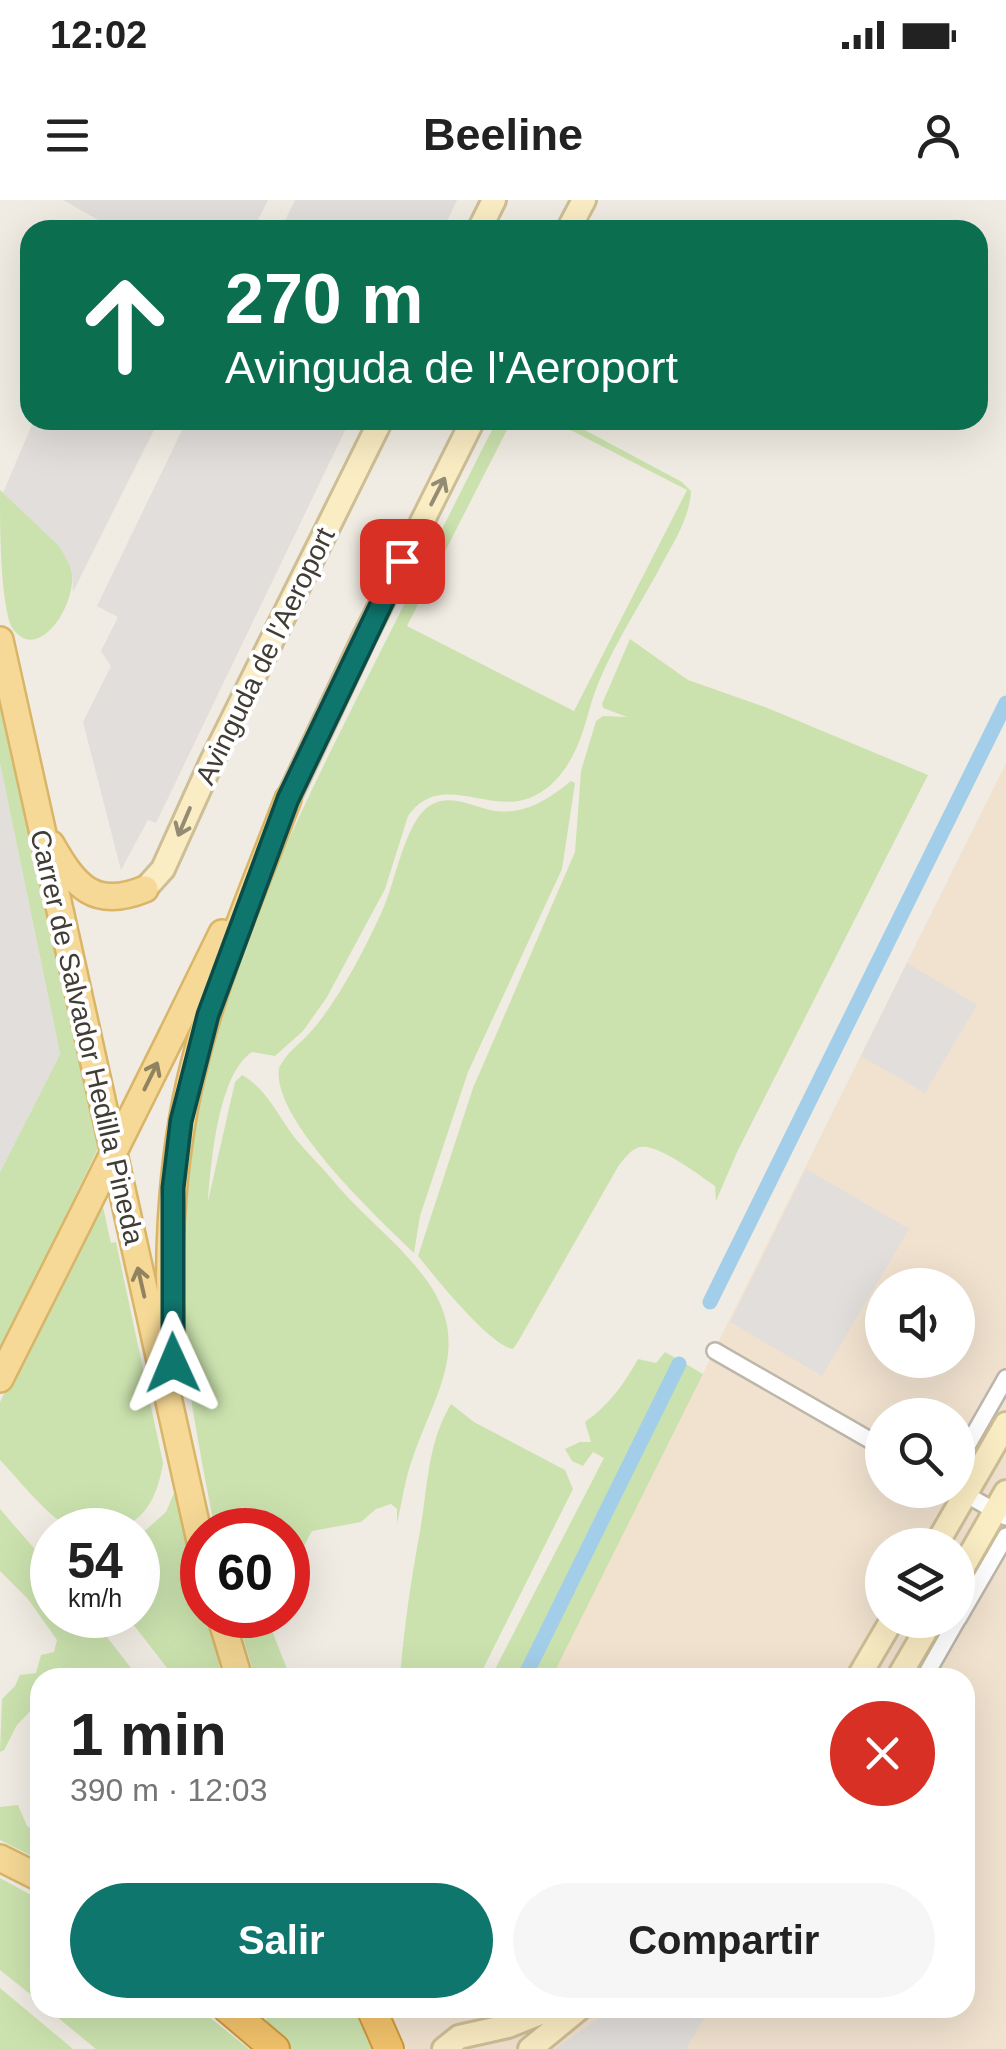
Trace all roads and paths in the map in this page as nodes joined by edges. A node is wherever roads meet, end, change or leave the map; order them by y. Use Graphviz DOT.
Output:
graph roads {
  1 [pos="376,430"];
  2 [pos="468,430"];
  3 [pos="0,640"];
  4 [pos="288,799"];
  5 [pos="38,822"];
  6 [pos="145,889"];
  7 [pos="715,1352"];
  8 [pos="1006,1378"];
  9 [pos="0,1379"];
  10 [pos="1006,1424"];
  11 [pos="975,1432"];
  12 [pos="865,1437"];
  13 [pos="975,1472"];
  14 [pos="186,1480"];
  15 [pos="975,1497"];
  16 [pos="1002,1507"];
  17 [pos="192,1508"];
  18 [pos="1006,1536"];
  19 [pos="975,1549"];
  20 [pos="975,1589"];
  21 [pos="227,1638"];
  22 [pos="881,1638"];
  23 [pos="921,1638"];
  24 [pos="947,1638"];
  25 [pos="236,1668"];
  26 [pos="864,1668"];
  27 [pos="904,1668"];
  28 [pos="930,1668"];
  29 [pos="0,1858"];
  30 [pos="0,1869"];
  31 [pos="30,1875"];
  32 [pos="30,1878"];
  33 [pos="239,2018"];
  34 [pos="376,2018"];
  35 [pos="528,2018"];
  36 [pos="568,2018"];
  37 [pos="275,2049"];
  38 [pos="390,2049"];
  39 [pos="444,2049"];
  40 [pos="530,2049"];
  1 -- 6 [label="street, Avinguda de l'Aeroport, one-way"];
  4 -- 2 [label="street, one-way"];
  3 -- 5 [label="main road, Carrer de Salvador Hedilla Pineda"];
  9 -- 4 [label="main road, one-way, bridge"];
  4 -- 14 [label="main road"];
  5 -- 6 [label="main road"];
  14 -- 5 [label="main road, Carrer de Salvador Hedilla Pineda, one-way"];
  7 -- 12 [label="street"];
  8 -- 11 [label="street"];
  10 -- 13 [label="street"];
  14 -- 17 [label="main road, Carrer de Salvador Hedilla Pineda"];
  15 -- 16 [label="street"];
  16 -- 19 [label="street"];
  18 -- 20 [label="street"];
  21 -- 25 [label="main road"];
  22 -- 26 [label="street"];
  23 -- 27 [label="street"];
  24 -- 28 [label="street"];
  29 -- 31 [label="main road"];
  30 -- 32 [label="street"];
  33 -- 37 [label="highway"];
  34 -- 38 [label="highway"];
  35 -- 39 [label="street"];
  36 -- 40 [label="street"];
}
